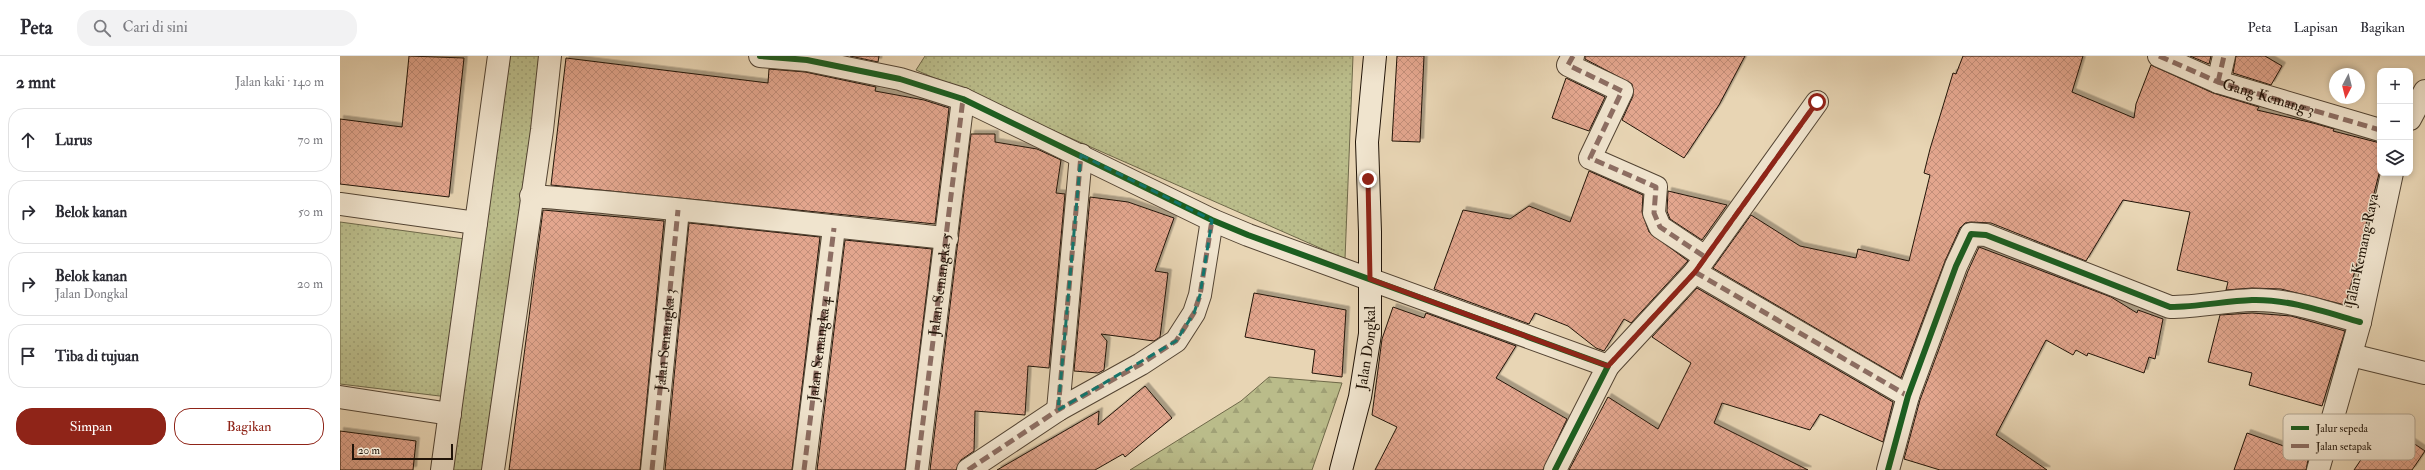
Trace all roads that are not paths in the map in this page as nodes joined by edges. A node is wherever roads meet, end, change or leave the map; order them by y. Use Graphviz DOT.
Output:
graph roads {
  1 [pos="499,56"];
  2 [pos="550,56"];
  3 [pos="760,56"];
  4 [pos="1375,56"];
  5 [pos="1573,56"];
  6 [pos="2159,56"];
  7 [pos="2224,56"];
  8 [pos="807,58"];
  9 [pos="2218,82"];
  10 [pos="963,99"];
  11 [pos="1817,102"];
  12 [pos="2377,129"];
  13 [pos="1081,155"];
  14 [pos="2391,176"];
  15 [pos="531,196"];
  16 [pos="340,204"];
  17 [pos="678,210"];
  18 [pos="1212,220"];
  19 [pos="476,223"];
  20 [pos="834,228"];
  21 [pos="947,238"];
  22 [pos="1700,264"];
  23 [pos="1370,279"];
  24 [pos="2360,322"];
  25 [pos="2351,355"];
  26 [pos="1608,366"];
  27 [pos="2425,373"];
  28 [pos="1908,396"];
  29 [pos="340,397"];
  30 [pos="1058,410"];
  31 [pos="450,414"];
  32 [pos="2334,414"];
  33 [pos="2321,460"];
  34 [pos="442,470"];
  35 [pos="493,470"];
  36 [pos="652,470"];
  37 [pos="804,470"];
  38 [pos="917,470"];
  39 [pos="968,470"];
  40 [pos="1340,470"];
  41 [pos="1555,470"];
  42 [pos="1888,470"];
  43 [pos="2318,470"];
  1 -- 19 [label="street"];
  2 -- 15 [label="street"];
  3 -- 8 [label="street"];
  4 -- 23 [label="street, Jalan Dongkal"];
  5 -- 22 [label="street"];
  6 -- 9 [label="street, Gang Kemang 3"];
  7 -- 9 [label="street"];
  8 -- 10 [label="street"];
  9 -- 12 [label="street, Gang Kemang 3"];
  10 -- 13 [label="street"];
  10 -- 21 [label="street, Jalan Semangka 5"];
  11 -- 22 [label="street"];
  13 -- 18 [label="street"];
  13 -- 30 [label="street"];
  14 -- 24 [label="street, Jalan Kemang Raya"];
  15 -- 17 [label="street"];
  15 -- 35 [label="street"];
  16 -- 19 [label="street"];
  17 -- 20 [label="street"];
  17 -- 36 [label="street, Jalan Semangka 3"];
  18 -- 23 [label="street"];
  18 -- 30 [label="street"];
  19 -- 31 [label="street"];
  20 -- 21 [label="street"];
  20 -- 37 [label="street, Jalan Semangka 4"];
  21 -- 38 [label="street, Jalan Semangka 5"];
  22 -- 26 [label="street"];
  22 -- 28 [label="street"];
  23 -- 26 [label="street"];
  23 -- 40 [label="street, Jalan Dongkal"];
  24 -- 25 [label="street, Jalan Kemang Raya"];
  24 -- 28 [label="street"];
  25 -- 27 [label="street"];
  25 -- 32 [label="street, Jalan Kemang Raya"];
  26 -- 41 [label="street"];
  28 -- 42 [label="street"];
  29 -- 31 [label="street"];
  30 -- 39 [label="street"];
  31 -- 34 [label="street"];
  33 -- 43 [label="street, Jalan Kemang Raya"];
}
